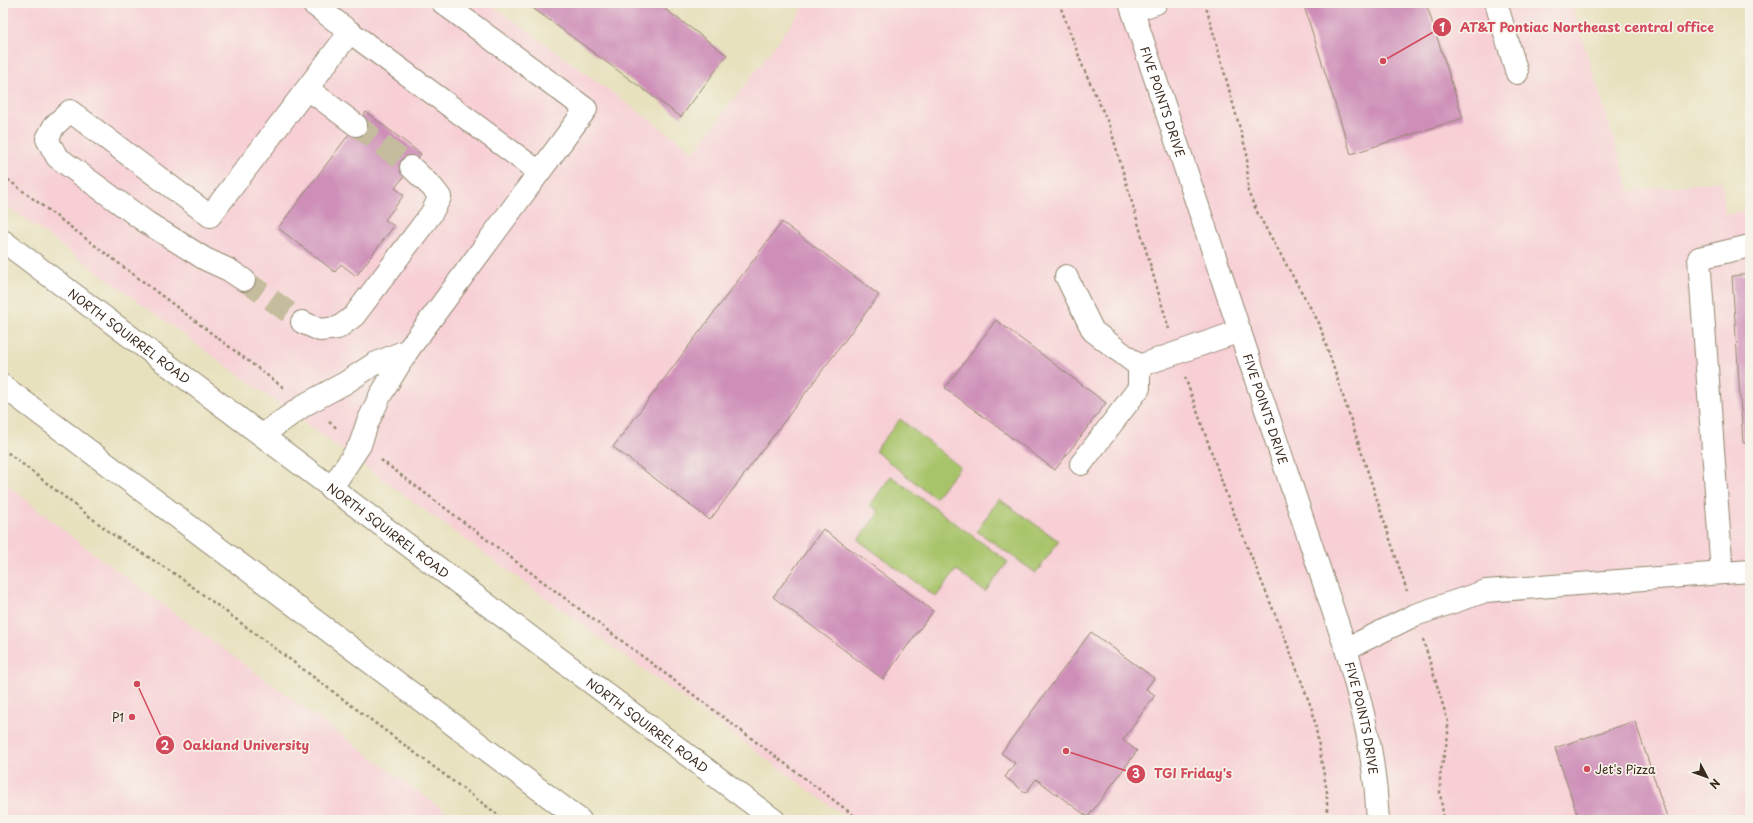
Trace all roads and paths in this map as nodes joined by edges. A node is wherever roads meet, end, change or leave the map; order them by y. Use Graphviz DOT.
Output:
graph roads {
  1 [pos="312,3"];
  2 [pos="443,3"];
  3 [pos="1059,3"];
  4 [pos="1156,3"];
  5 [pos="1205,3"];
  6 [pos="1496,3"];
  7 [pos="1132,7"];
  8 [pos="350,32"];
  9 [pos="1517,73"];
  10 [pos="308,89"];
  11 [pos="356,125"];
  12 [pos="411,167"];
  13 [pos="539,172"];
  14 [pos="3,176"];
  15 [pos="5,243"];
  16 [pos="1750,246"];
  17 [pos="1066,276"];
  18 [pos="244,280"];
  19 [pos="302,322"];
  20 [pos="1240,331"];
  21 [pos="408,350"];
  22 [pos="1177,352"];
  23 [pos="1138,366"];
  24 [pos="3,386"];
  25 [pos="306,404"];
  26 [pos="262,435"];
  27 [pos="360,445"];
  28 [pos="3,449"];
  29 [pos="1081,464"];
  30 [pos="331,489"];
  31 [pos="1750,571"];
  32 [pos="1722,573"];
  33 [pos="1415,615"];
  34 [pos="1346,649"];
  35 [pos="749,810"];
  36 [pos="505,820"];
  37 [pos="580,820"];
  38 [pos="774,820"];
  39 [pos="860,820"];
  40 [pos="1327,820"];
  41 [pos="1378,820"];
  42 [pos="1444,820"];
  1 -- 8 [label="main road"];
  2 -- 13 [label="main road"];
  3 -- 22 [label="path"];
  4 -- 7 [label="main road"];
  5 -- 33 [label="path"];
  6 -- 9 [label="main road"];
  7 -- 20 [label="main road, FIVE POINTS DRIVE"];
  8 -- 10 [label="main road"];
  8 -- 13 [label="main road"];
  10 -- 11 [label="main road"];
  10 -- 18 [label="main road"];
  12 -- 19 [label="main road"];
  13 -- 21 [label="main road"];
  14 -- 25 [label="path"];
  15 -- 26 [label="main road, NORTH SQUIRREL ROAD"];
  16 -- 32 [label="main road"];
  17 -- 23 [label="main road"];
  20 -- 22 [label="main road"];
  20 -- 34 [label="main road, FIVE POINTS DRIVE"];
  21 -- 25 [label="main road"];
  21 -- 27 [label="main road"];
  22 -- 23 [label="main road"];
  22 -- 40 [label="path"];
  23 -- 29 [label="main road"];
  24 -- 37 [label="main road"];
  25 -- 26 [label="main road"];
  25 -- 27 [label="path"];
  26 -- 30 [label="main road, NORTH SQUIRREL ROAD"];
  27 -- 30 [label="main road"];
  27 -- 39 [label="path"];
  28 -- 36 [label="path"];
  30 -- 35 [label="main road, NORTH SQUIRREL ROAD"];
  31 -- 32 [label="main road"];
  32 -- 33 [label="main road"];
  33 -- 34 [label="main road"];
  33 -- 42 [label="path"];
  34 -- 41 [label="main road, FIVE POINTS DRIVE"];
  35 -- 38 [label="main road, NORTH SQUIRREL ROAD"];
}
